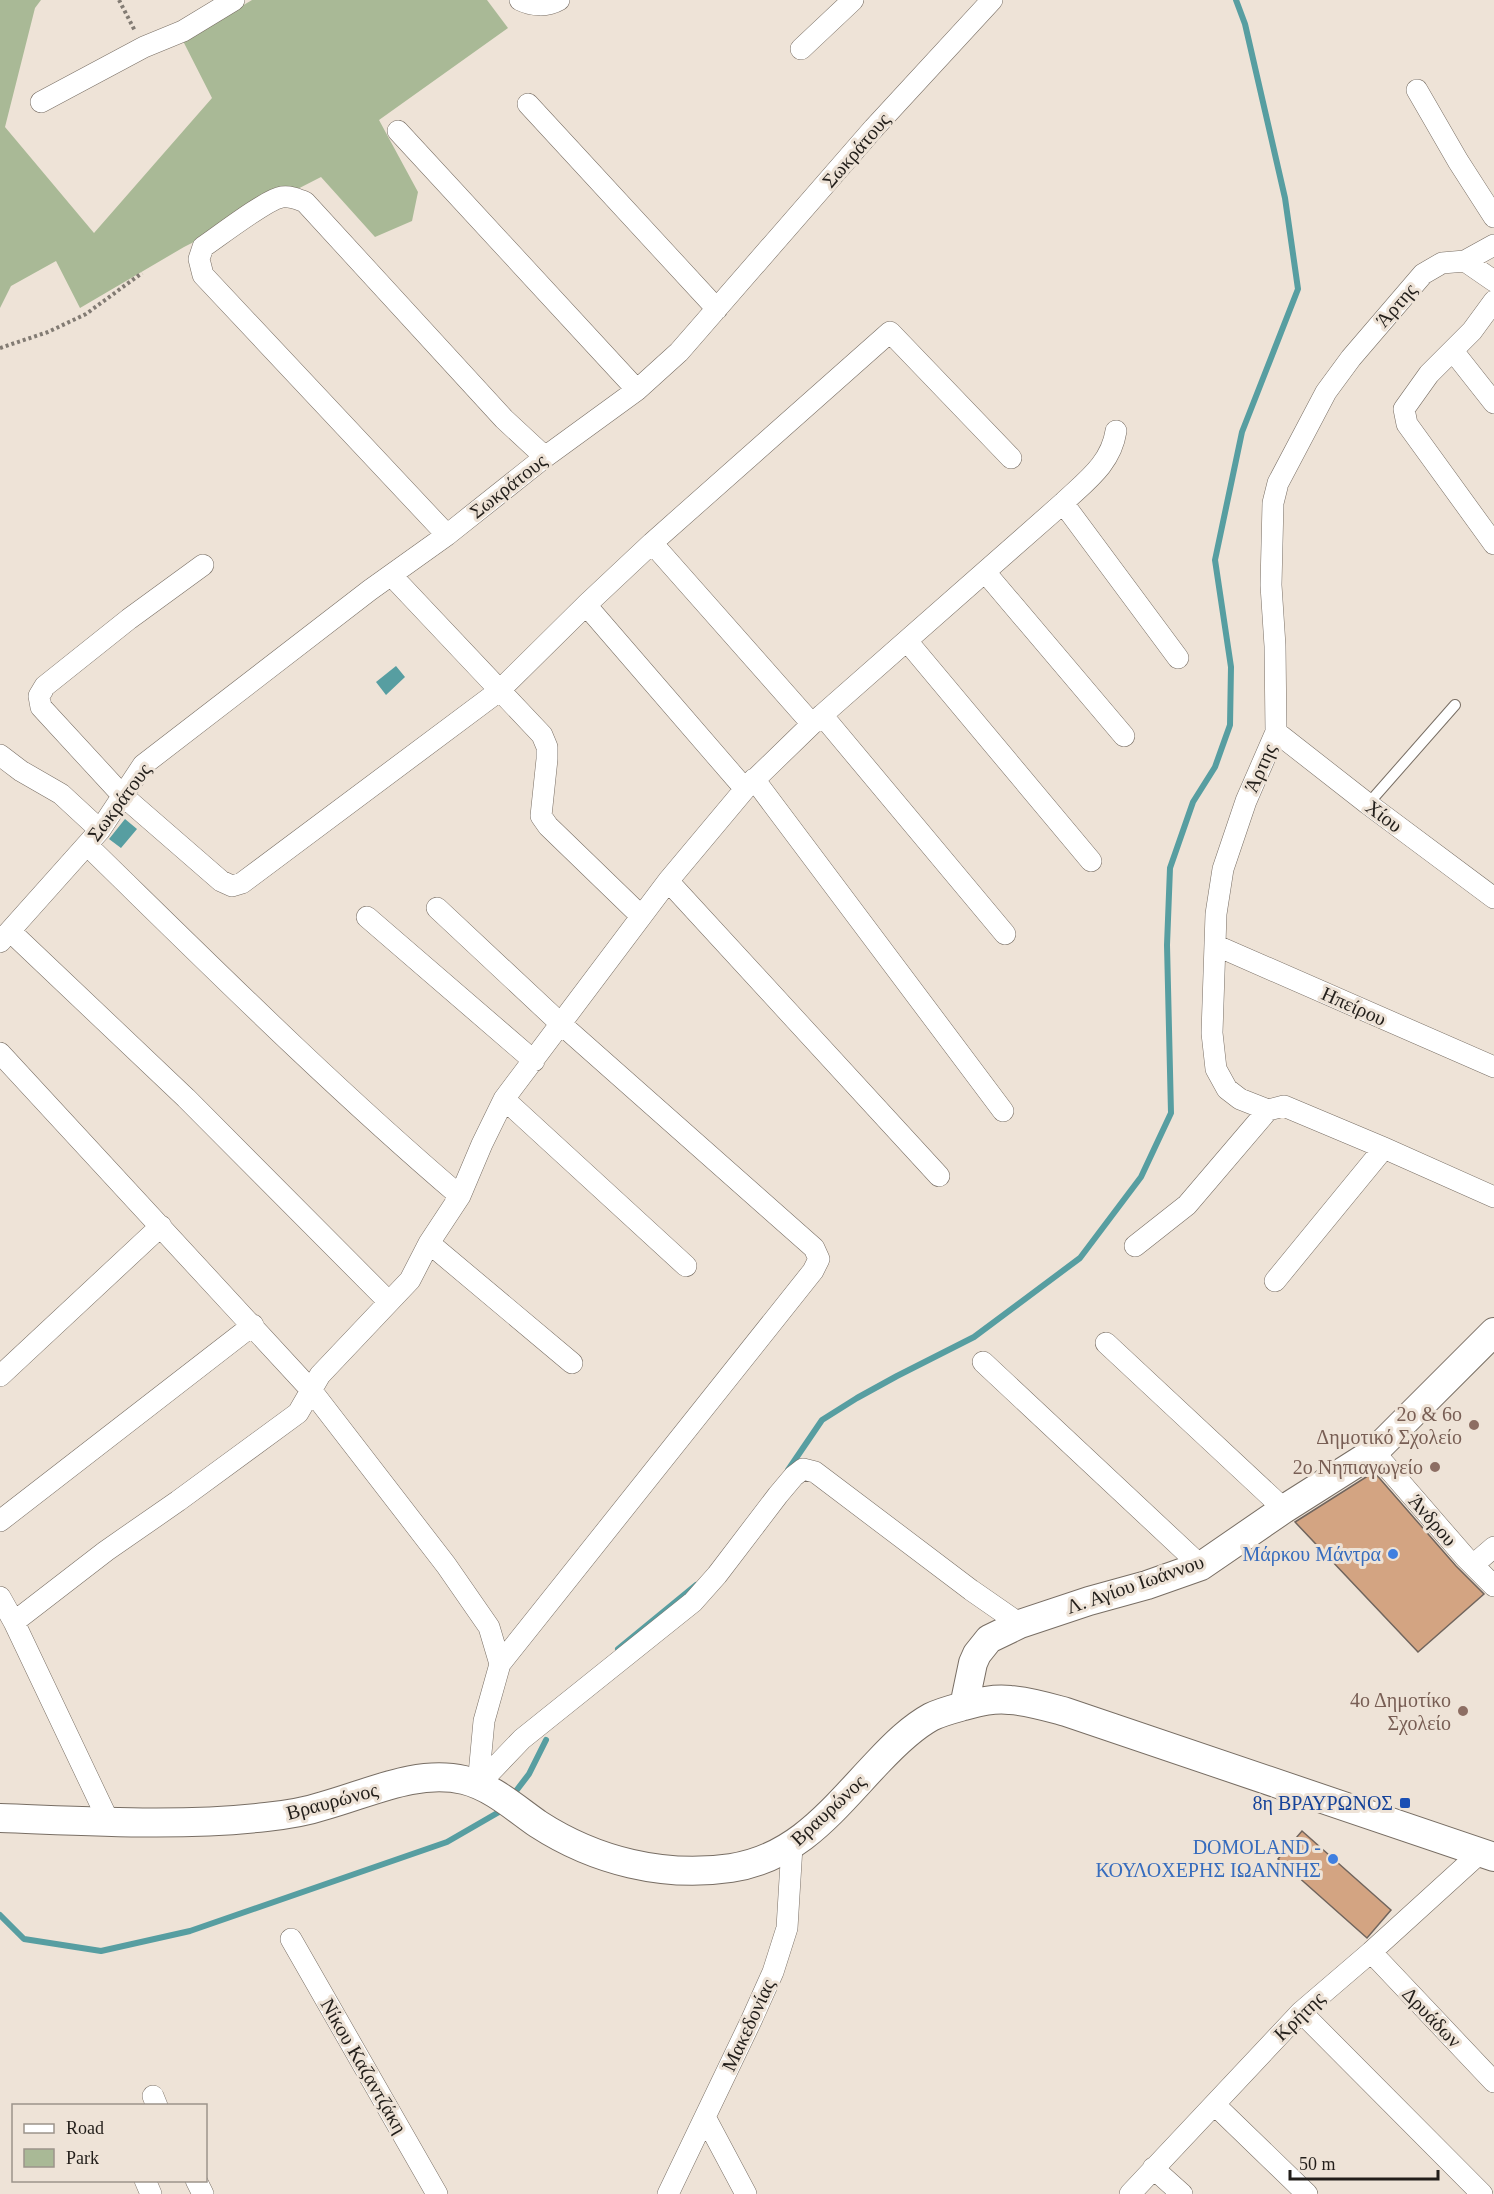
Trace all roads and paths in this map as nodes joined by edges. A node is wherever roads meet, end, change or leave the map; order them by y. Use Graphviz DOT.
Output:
graph roads {
  1 [pos="119,0"];
  2 [pos="234,0"];
  3 [pos="520,0"];
  4 [pos="853,0"];
  5 [pos="992,0"];
  6 [pos="552,2"];
  7 [pos="144,47"];
  8 [pos="801,49"];
  9 [pos="1417,90"];
  10 [pos="41,102"];
  11 [pos="528,104"];
  12 [pos="398,131"];
  13 [pos="1494,217"];
  14 [pos="1494,245"];
  15 [pos="1465,261"];
  16 [pos="142,273"];
  17 [pos="1494,281"];
  18 [pos="1494,301"];
  19 [pos="717,309"];
  20 [pos="0,348"];
  21 [pos="1453,351"];
  22 [pos="637,390"];
  23 [pos="1494,403"];
  24 [pos="1116,431"];
  25 [pos="544,457"];
  26 [pos="1011,458"];
  27 [pos="1063,503"];
  28 [pos="447,535"];
  29 [pos="652,543"];
  30 [pos="1494,544"];
  31 [pos="203,565"];
  32 [pos="985,572"];
  33 [pos="391,575"];
  34 [pos="586,605"];
  35 [pos="907,641"];
  36 [pos="1178,658"];
  37 [pos="499,691"];
  38 [pos="1455,705"];
  39 [pos="817,719"];
  40 [pos="1276,732"];
  41 [pos="1124,736"];
  42 [pos="0,755"];
  43 [pos="750,784"];
  44 [pos="122,795"];
  45 [pos="1368,804"];
  46 [pos="93,837"];
  47 [pos="1090,861"];
  48 [pos="668,881"];
  49 [pos="1494,898"];
  50 [pos="437,908"];
  51 [pos="641,916"];
  52 [pos="367,917"];
  53 [pos="1005,934"];
  54 [pos="5,937"];
  55 [pos="1215,945"];
  56 [pos="561,1024"];
  57 [pos="0,1053"];
  58 [pos="534,1061"];
  59 [pos="1494,1067"];
  60 [pos="504,1100"];
  61 [pos="1268,1110"];
  62 [pos="1003,1111"];
  63 [pos="1384,1148"];
  64 [pos="939,1176"];
  65 [pos="460,1196"];
  66 [pos="1494,1197"];
  67 [pos="161,1226"];
  68 [pos="429,1243"];
  69 [pos="1135,1246"];
  70 [pos="686,1266"];
  71 [pos="1275,1281"];
  72 [pos="389,1302"];
  73 [pos="253,1325"];
  74 [pos="1494,1332"];
  75 [pos="1106,1343"];
  76 [pos="983,1362"];
  77 [pos="572,1363"];
  78 [pos="0,1376"];
  79 [pos="311,1390"];
  80 [pos="1374,1452"];
  81 [pos="1284,1509"];
  82 [pos="0,1521"];
  83 [pos="1494,1546"];
  84 [pos="1473,1565"];
  85 [pos="1201,1566"];
  86 [pos="1494,1587"];
  87 [pos="0,1597"];
  88 [pos="14,1622"];
  89 [pos="1020,1624"];
  90 [pos="500,1664"];
  91 [pos="964,1706"];
  92 [pos="487,1789"];
  93 [pos="0,1818"];
  94 [pos="109,1822"];
  95 [pos="792,1846"];
  96 [pos="1488,1855"];
  97 [pos="291,1939"];
  98 [pos="1371,1952"];
  99 [pos="1301,2012"];
  100 [pos="1494,2082"];
  101 [pos="1215,2105"];
  102 [pos="705,2117"];
  103 [pos="1153,2168"];
  104 [pos="437,2194"];
  105 [pos="668,2194"];
  106 [pos="746,2194"];
  107 [pos="1130,2194"];
  108 [pos="1182,2194"];
  109 [pos="1307,2194"];
  110 [pos="1482,2194"];
  1 -- 7 [label="path"];
  2 -- 7 [label="street"];
  3 -- 6 [label="street"];
  4 -- 8 [label="street"];
  5 -- 19 [label="street, Σωκράτους"];
  7 -- 10 [label="street"];
  9 -- 13 [label="street"];
  11 -- 19 [label="street"];
  12 -- 22 [label="street"];
  14 -- 15 [label="street, Άρτης"];
  15 -- 17 [label="street"];
  15 -- 40 [label="street, Άρτης"];
  16 -- 20 [label="path"];
  18 -- 21 [label="street"];
  19 -- 22 [label="street, Σωκράτους"];
  21 -- 23 [label="street"];
  21 -- 30 [label="street"];
  22 -- 25 [label="street, Σωκράτους"];
  24 -- 27 [label="street"];
  25 -- 28 [label="street, Σωκράτους"];
  25 -- 28 [label="street"];
  26 -- 29 [label="street"];
  27 -- 32 [label="street"];
  27 -- 36 [label="street"];
  28 -- 33 [label="street, Σωκράτους"];
  29 -- 34 [label="street"];
  29 -- 39 [label="street"];
  31 -- 44 [label="street"];
  32 -- 35 [label="street"];
  32 -- 41 [label="street"];
  33 -- 37 [label="street"];
  33 -- 44 [label="street, Σωκράτους"];
  34 -- 37 [label="street"];
  34 -- 43 [label="street"];
  35 -- 39 [label="street"];
  35 -- 47 [label="street"];
  37 -- 44 [label="street"];
  37 -- 51 [label="street"];
  38 -- 45 [label="lane"];
  39 -- 43 [label="street"];
  39 -- 53 [label="street"];
  40 -- 45 [label="street, Χίου"];
  40 -- 55 [label="street, Άρτης"];
  42 -- 46 [label="street"];
  43 -- 48 [label="street"];
  43 -- 62 [label="street"];
  44 -- 46 [label="street, Σωκράτους"];
  45 -- 49 [label="street, Χίου"];
  46 -- 54 [label="street, Σωκράτους"];
  46 -- 65 [label="street"];
  48 -- 51 [label="street"];
  48 -- 64 [label="street"];
  50 -- 56 [label="street"];
  51 -- 56 [label="street"];
  52 -- 58 [label="street"];
  54 -- 72 [label="street"];
  55 -- 59 [label="street, Ηπείρου"];
  55 -- 61 [label="street, Άρτης"];
  56 -- 58 [label="street"];
  56 -- 90 [label="street"];
  57 -- 67 [label="street"];
  58 -- 60 [label="street"];
  60 -- 65 [label="street"];
  60 -- 70 [label="street"];
  61 -- 63 [label="street, Άρτης"];
  61 -- 69 [label="street"];
  63 -- 66 [label="street, Άρτης"];
  63 -- 71 [label="street"];
  65 -- 68 [label="street"];
  67 -- 73 [label="street"];
  67 -- 78 [label="street"];
  68 -- 72 [label="street"];
  68 -- 77 [label="street"];
  72 -- 79 [label="street"];
  73 -- 79 [label="street"];
  73 -- 82 [label="street"];
  74 -- 80 [label="main road, Λ. Αγίου Ιωάννου"];
  75 -- 81 [label="street"];
  76 -- 85 [label="street"];
  79 -- 88 [label="street"];
  79 -- 90 [label="street"];
  80 -- 81 [label="main road, Λ. Αγίου Ιωάννου"];
  80 -- 84 [label="street, Άνδρου"];
  81 -- 85 [label="main road, Λ. Αγίου Ιωάννου"];
  83 -- 84 [label="street"];
  84 -- 86 [label="street, Άνδρου"];
  85 -- 89 [label="main road, Λ. Αγίου Ιωάννου"];
  87 -- 88 [label="street"];
  88 -- 94 [label="street"];
  89 -- 91 [label="main road, Λ. Αγίου Ιωάννου"];
  89 -- 92 [label="street"];
  90 -- 92 [label="street"];
  91 -- 95 [label="main road, Βραυρώνος"];
  91 -- 96 [label="main road, Βραυρώνος"];
  92 -- 94 [label="main road, Βραυρώνος"];
  92 -- 95 [label="main road, Βραυρώνος"];
  93 -- 94 [label="main road, Βραυρώνος"];
  95 -- 102 [label="street, Μακεδονίας"];
  96 -- 98 [label="street, Κρήτης"];
  97 -- 104 [label="street, Νίκου Καζαντζάκη"];
  98 -- 99 [label="street, Κρήτης"];
  98 -- 100 [label="street, Δρυάδων"];
  99 -- 101 [label="street, Κρήτης"];
  99 -- 110 [label="street"];
  101 -- 103 [label="street, Κρήτης"];
  101 -- 109 [label="street"];
  102 -- 105 [label="street, Μακεδονίας"];
  102 -- 106 [label="street"];
  103 -- 107 [label="street, Κρήτης"];
  103 -- 108 [label="street"];
}
